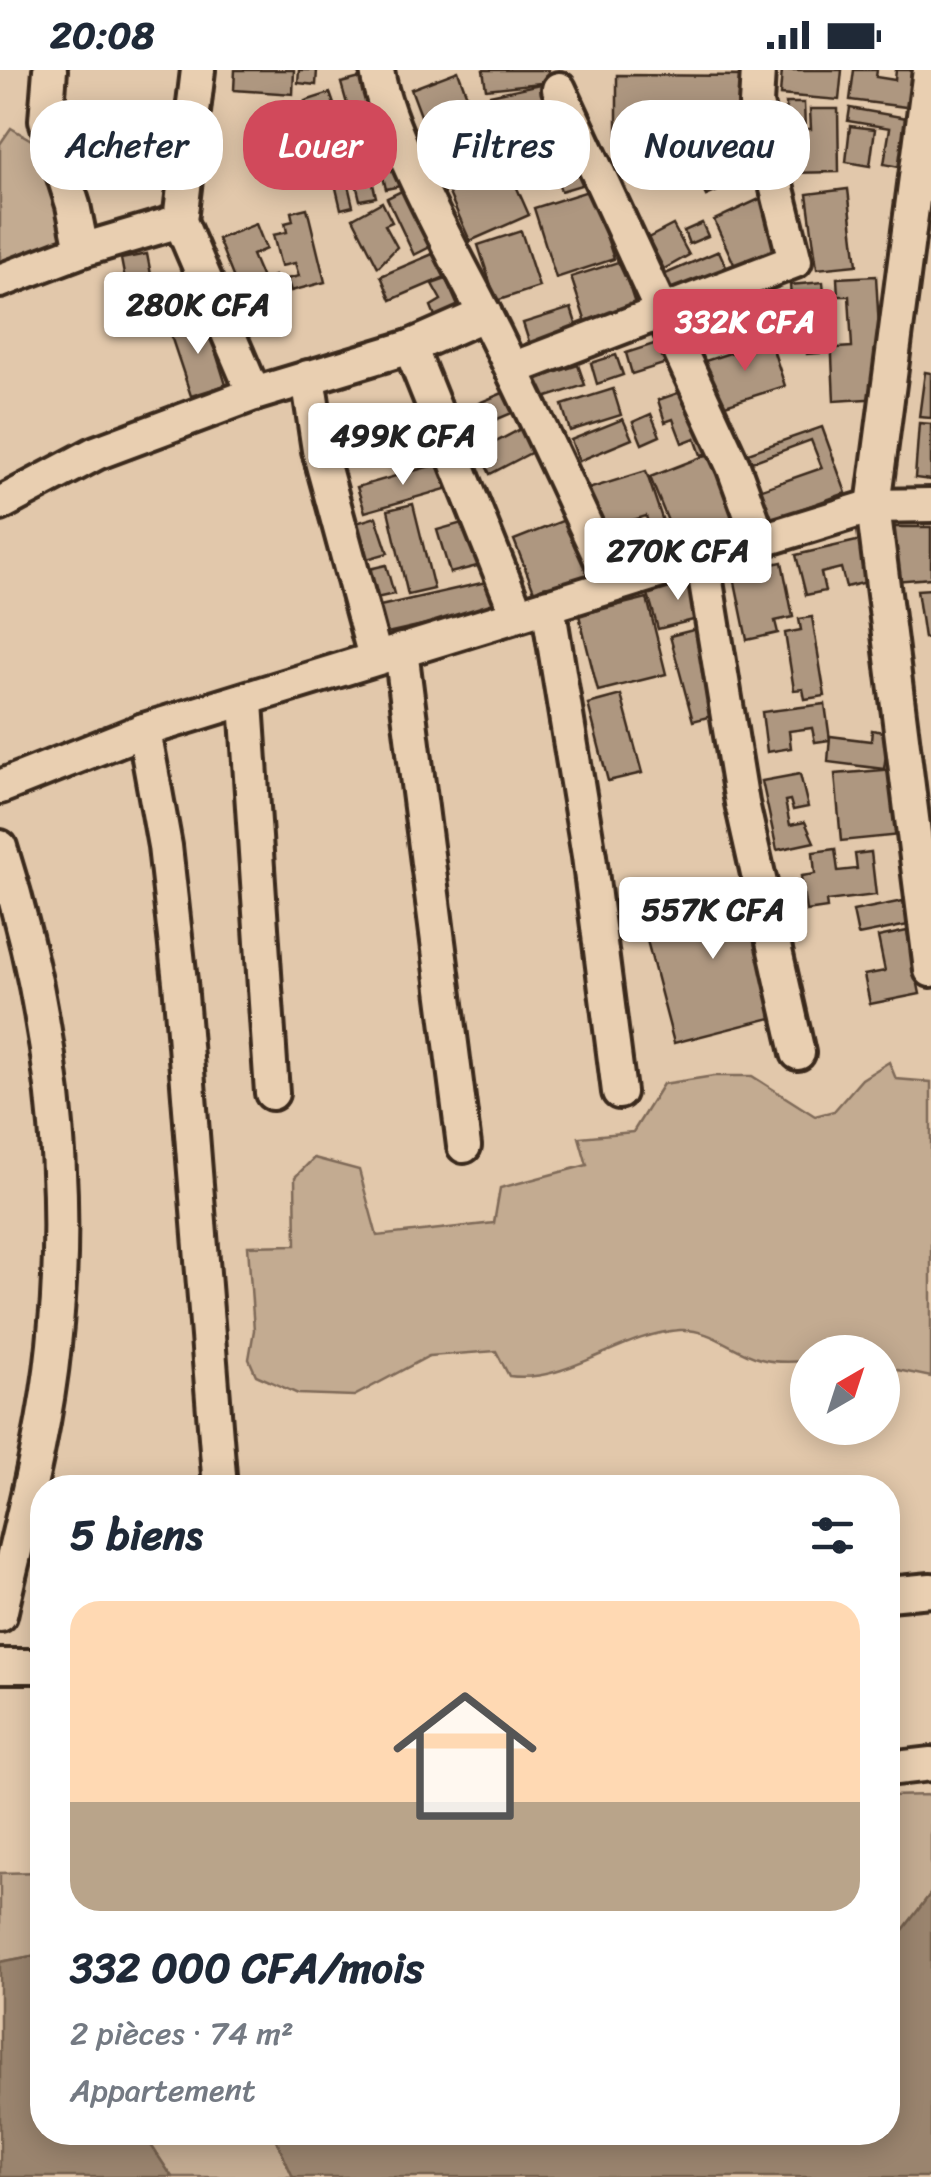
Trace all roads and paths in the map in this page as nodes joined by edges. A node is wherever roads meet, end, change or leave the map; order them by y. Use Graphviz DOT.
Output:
graph roads {
  1 [pos="50,70"];
  2 [pos="198,70"];
  3 [pos="377,70"];
  4 [pos="758,70"];
  5 [pos="930,70"];
  6 [pos="559,89"];
  7 [pos="180,221"];
  8 [pos="82,250"];
  9 [pos="0,281"];
  10 [pos="484,314"];
  11 [pos="659,314"];
  12 [pos="410,347"];
  13 [pos="512,369"];
  14 [pos="308,378"];
  15 [pos="254,394"];
  16 [pos="0,504"];
  17 [pos="931,505"];
  18 [pos="873,506"];
  19 [pos="760,540"];
  20 [pos="702,558"];
  21 [pos="613,585"];
  22 [pos="533,609"];
  23 [pos="388,654"];
  24 [pos="246,702"];
  25 [pos="144,730"];
  26 [pos="0,787"];
  27 [pos="0,848"];
  28 [pos="931,970"];
  29 [pos="798,1054"];
  30 [pos="619,1092"];
  31 [pos="272,1093"];
  32 [pos="464,1146"];
  33 [pos="31,1475"];
  34 [pos="219,1475"];
  35 [pos="30,1478"];
  36 [pos="931,1590"];
  37 [pos="900,1593"];
  38 [pos="0,1615"];
  39 [pos="0,1666"];
  40 [pos="30,1666"];
  41 [pos="931,1764"];
  42 [pos="900,1768"];
  1 -- 8 [label="street"];
  2 -- 7 [label="street"];
  3 -- 10 [label="street"];
  4 -- 11 [label="street"];
  5 -- 18 [label="street"];
  6 -- 11 [label="street"];
  7 -- 8 [label="street"];
  7 -- 15 [label="street"];
  8 -- 9 [label="street"];
  10 -- 12 [label="street"];
  10 -- 13 [label="street"];
  11 -- 13 [label="street"];
  11 -- 19 [label="street"];
  12 -- 14 [label="street"];
  12 -- 22 [label="street"];
  13 -- 21 [label="street"];
  14 -- 15 [label="street"];
  14 -- 23 [label="street"];
  15 -- 16 [label="street"];
  17 -- 18 [label="street"];
  18 -- 19 [label="street"];
  18 -- 28 [label="street"];
  19 -- 20 [label="street"];
  20 -- 21 [label="street"];
  20 -- 29 [label="street"];
  21 -- 22 [label="street"];
  22 -- 23 [label="street"];
  22 -- 30 [label="street"];
  23 -- 24 [label="street"];
  23 -- 32 [label="street"];
  24 -- 25 [label="street"];
  24 -- 31 [label="street"];
  25 -- 26 [label="street"];
  25 -- 34 [label="street"];
  27 -- 33 [label="street"];
  35 -- 38 [label="street"];
  36 -- 37 [label="street"];
  39 -- 40 [label="street"];
  41 -- 42 [label="street"];
}
